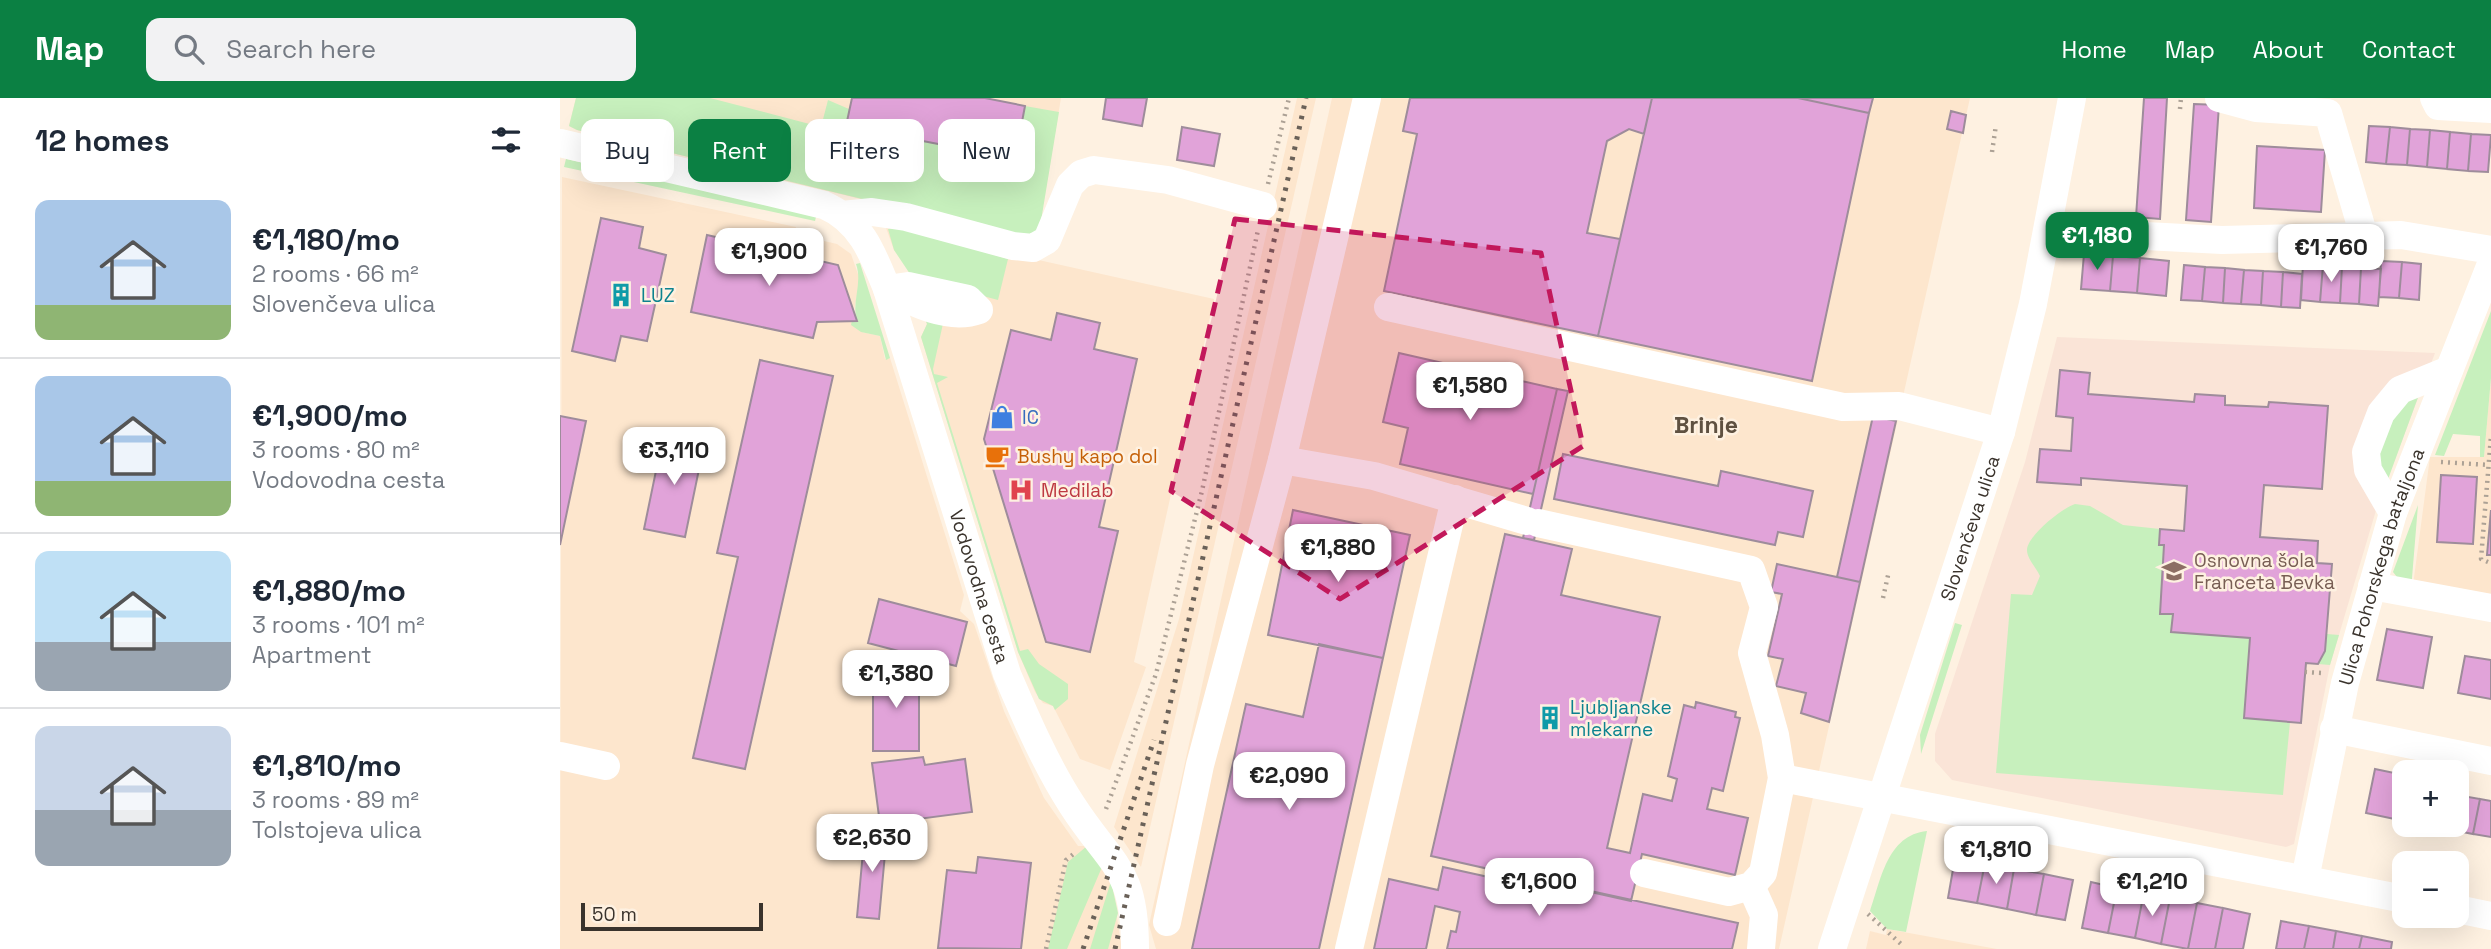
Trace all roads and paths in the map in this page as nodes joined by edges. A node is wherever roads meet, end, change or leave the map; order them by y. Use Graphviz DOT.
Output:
graph roads {
  1 [pos="1289,98"];
  2 [pos="1367,98"];
  3 [pos="2072,98"];
  4 [pos="2180,98"];
  5 [pos="2219,98"];
  6 [pos="2434,98"];
  7 [pos="2491,108"];
  8 [pos="2180,109"];
  9 [pos="1996,125"];
  10 [pos="560,143"];
  11 [pos="1992,152"];
  12 [pos="1263,206"];
  13 [pos="842,215"];
  14 [pos="2088,233"];
  15 [pos="2364,236"];
  16 [pos="2491,250"];
  17 [pos="2491,264"];
  18 [pos="1388,307"];
  19 [pos="2449,370"];
  20 [pos="2001,432"];
  21 [pos="2491,436"];
  22 [pos="1282,460"];
  23 [pos="2431,462"];
  24 [pos="2489,465"];
  25 [pos="1455,499"];
  26 [pos="2393,513"];
  27 [pos="2488,562"];
  28 [pos="1889,571"];
  29 [pos="2372,586"];
  30 [pos="1883,598"];
  31 [pos="2491,608"];
  32 [pos="2334,729"];
  33 [pos="560,756"];
  34 [pos="2491,761"];
  35 [pos="606,766"];
  36 [pos="1782,778"];
  37 [pos="1882,798"];
  38 [pos="1090,841"];
  39 [pos="1644,873"];
  40 [pos="2305,879"];
  41 [pos="1751,886"];
  42 [pos="1849,897"];
  43 [pos="2392,897"];
  44 [pos="2469,911"];
  45 [pos="2491,916"];
  46 [pos="1167,922"];
  47 [pos="1901,944"];
  48 [pos="1046,949"];
  49 [pos="1135,949"];
  50 [pos="1349,949"];
  51 [pos="1761,949"];
  52 [pos="1832,949"];
  1 -- 12 [label="path"];
  2 -- 22 [label="street"];
  3 -- 20 [label="street, Slovenčeva ulica"];
  4 -- 8 [label="path"];
  5 -- 15 [label="street"];
  6 -- 7 [label="street"];
  9 -- 11 [label="path"];
  10 -- 13 [label="street, Vodovodna cesta"];
  12 -- 13 [label="street, Vodovodna cesta"];
  12 -- 38 [label="path"];
  13 -- 38 [label="street, Vodovodna cesta"];
  14 -- 15 [label="street"];
  15 -- 16 [label="street"];
  17 -- 19 [label="street, Ulica Pohorskega bataljona"];
  18 -- 20 [label="street"];
  19 -- 26 [label="street, Ulica Pohorskega bataljona"];
  19 -- 26 [label="street"];
  20 -- 37 [label="street, Slovenčeva ulica"];
  21 -- 24 [label="path"];
  22 -- 25 [label="street"];
  22 -- 46 [label="street"];
  23 -- 24 [label="path"];
  24 -- 27 [label="path"];
  25 -- 36 [label="street"];
  25 -- 50 [label="street"];
  26 -- 29 [label="street, Ulica Pohorskega bataljona"];
  28 -- 30 [label="path"];
  29 -- 31 [label="street"];
  29 -- 32 [label="street, Ulica Pohorskega bataljona"];
  32 -- 34 [label="street"];
  32 -- 40 [label="street, Ulica Pohorskega bataljona"];
  33 -- 35 [label="street"];
  36 -- 37 [label="street"];
  36 -- 41 [label="street"];
  37 -- 40 [label="street"];
  37 -- 42 [label="street, Slovenčeva ulica"];
  38 -- 48 [label="path"];
  38 -- 49 [label="street, Vodovodna cesta"];
  39 -- 41 [label="street"];
  40 -- 43 [label="street"];
  41 -- 51 [label="street"];
  42 -- 47 [label="path"];
  42 -- 52 [label="street, Slovenčeva ulica"];
  44 -- 45 [label="street"];
}
